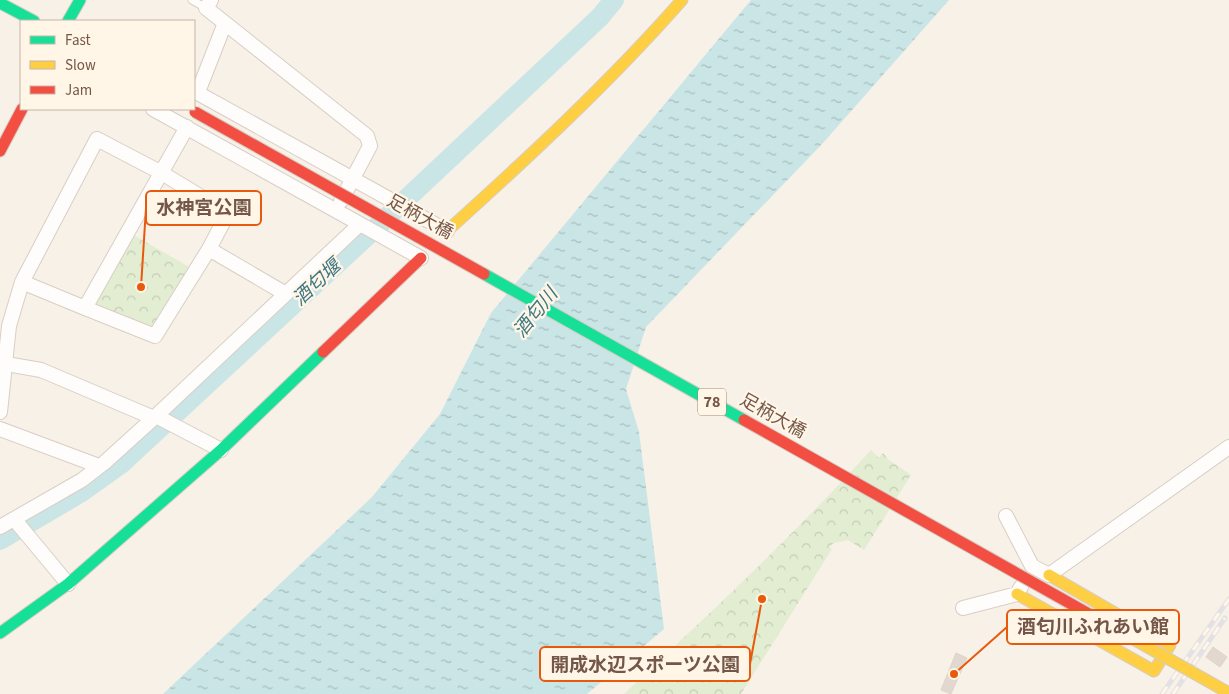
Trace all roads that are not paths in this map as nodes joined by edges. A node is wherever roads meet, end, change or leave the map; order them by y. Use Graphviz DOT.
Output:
graph roads {
  1 [pos="80,0"];
  2 [pos="192,0"];
  3 [pos="682,0"];
  4 [pos="0,3"];
  5 [pos="208,4"];
  6 [pos="32,20"];
  7 [pos="69,20"];
  8 [pos="225,23"];
  9 [pos="196,92"];
  10 [pos="21,110"];
  11 [pos="155,110"];
  12 [pos="192,110"];
  13 [pos="187,127"];
  14 [pos="0,151"];
  15 [pos="160,172"];
  16 [pos="354,178"];
  17 [pos="337,210"];
  18 [pos="368,228"];
  19 [pos="447,231"];
  20 [pos="209,249"];
  21 [pos="421,258"];
  22 [pos="22,282"];
  23 [pos="286,294"];
  24 [pos="85,308"];
  25 [pos="2,363"];
  26 [pos="0,412"];
  27 [pos="161,420"];
  28 [pos="0,429"];
  29 [pos="1229,447"];
  30 [pos="220,450"];
  31 [pos="99,466"];
  32 [pos="1006,516"];
  33 [pos="18,525"];
  34 [pos="0,527"];
  35 [pos="1032,566"];
  36 [pos="1049,575"];
  37 [pos="68,584"];
  38 [pos="1018,594"];
  39 [pos="963,608"];
  40 [pos="0,634"];
  41 [pos="1163,656"];
  42 [pos="1229,694"];
  1 -- 7 [label="street"];
  2 -- 5 [label="lane"];
  3 -- 19 [label="street"];
  4 -- 6 [label="street"];
  5 -- 8 [label="street"];
  8 -- 9 [label="street"];
  8 -- 16 [label="street"];
  9 -- 16 [label="street"];
  10 -- 14 [label="street"];
  11 -- 13 [label="street"];
  12 -- 41 [label="street, 足柄大橋 / 78, bridge"];
  13 -- 15 [label="street"];
  13 -- 17 [label="street"];
  15 -- 20 [label="street"];
  15 -- 22 [label="street"];
  15 -- 24 [label="street"];
  16 -- 17 [label="street"];
  16 -- 19 [label="street"];
  17 -- 18 [label="street"];
  18 -- 21 [label="street"];
  18 -- 23 [label="street"];
  20 -- 23 [label="street"];
  20 -- 24 [label="street"];
  21 -- 30 [label="street"];
  22 -- 24 [label="street"];
  22 -- 25 [label="street"];
  23 -- 27 [label="street"];
  25 -- 26 [label="street"];
  25 -- 27 [label="street"];
  27 -- 30 [label="street"];
  27 -- 31 [label="street"];
  28 -- 31 [label="street"];
  29 -- 36 [label="street"];
  30 -- 37 [label="street"];
  31 -- 33 [label="street"];
  32 -- 35 [label="street"];
  33 -- 34 [label="street"];
  33 -- 37 [label="street"];
  35 -- 36 [label="street"];
  35 -- 38 [label="street"];
  36 -- 41 [label="street"];
  37 -- 40 [label="street"];
  38 -- 39 [label="street"];
  38 -- 41 [label="street"];
  41 -- 42 [label="street, 足柄大橋 / 78, bridge"];
}
